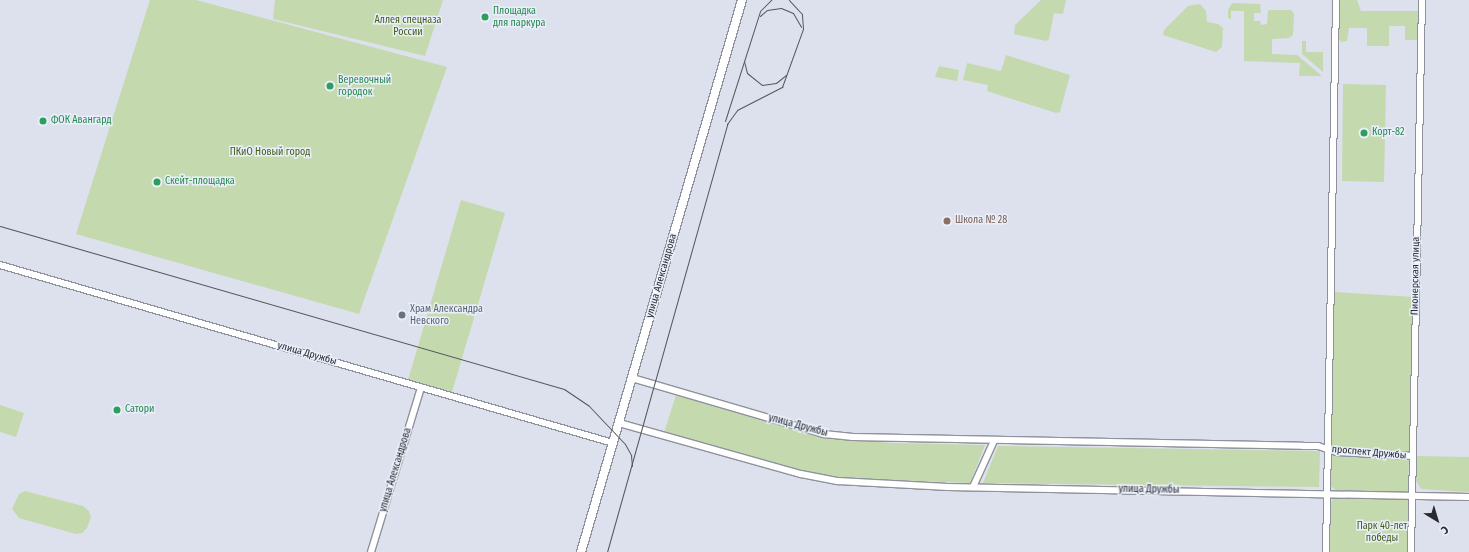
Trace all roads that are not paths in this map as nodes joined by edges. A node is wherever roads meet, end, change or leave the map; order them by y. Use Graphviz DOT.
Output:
graph roads {
  1 [pos="742,0"];
  2 [pos="1336,0"];
  3 [pos="1422,0"];
  4 [pos="0,265"];
  5 [pos="632,378"];
  6 [pos="421,387"];
  7 [pos="619,423"];
  8 [pos="994,441"];
  9 [pos="613,443"];
  10 [pos="1326,449"];
  11 [pos="1413,456"];
  12 [pos="973,487"];
  13 [pos="1326,494"];
  14 [pos="1412,496"];
  15 [pos="1469,497"];
  16 [pos="371,552"];
  17 [pos="581,552"];
  18 [pos="1326,552"];
  19 [pos="1411,552"];
  1 -- 5 [label="main road, улица Александрова"];
  2 -- 10 [label="street"];
  3 -- 11 [label="street, Пионерская улица"];
  4 -- 6 [label="street, улица Дружбы"];
  5 -- 7 [label="main road, улица Александрова"];
  5 -- 8 [label="street, улица Дружбы"];
  6 -- 9 [label="street, улица Дружбы"];
  6 -- 16 [label="street, улица Александрова"];
  7 -- 9 [label="main road, улица Александрова"];
  7 -- 12 [label="street, улица Дружбы"];
  8 -- 10 [label="street, улица Дружбы"];
  8 -- 12 [label="street"];
  9 -- 17 [label="main road, улица Александрова"];
  10 -- 11 [label="street, проспект Дружбы"];
  10 -- 13 [label="street"];
  11 -- 14 [label="street, Пионерская улица"];
  12 -- 13 [label="street, улица Дружбы"];
  13 -- 14 [label="street"];
  13 -- 18 [label="street"];
  14 -- 15 [label="street"];
  14 -- 19 [label="street, Пионерская улица"];
}
